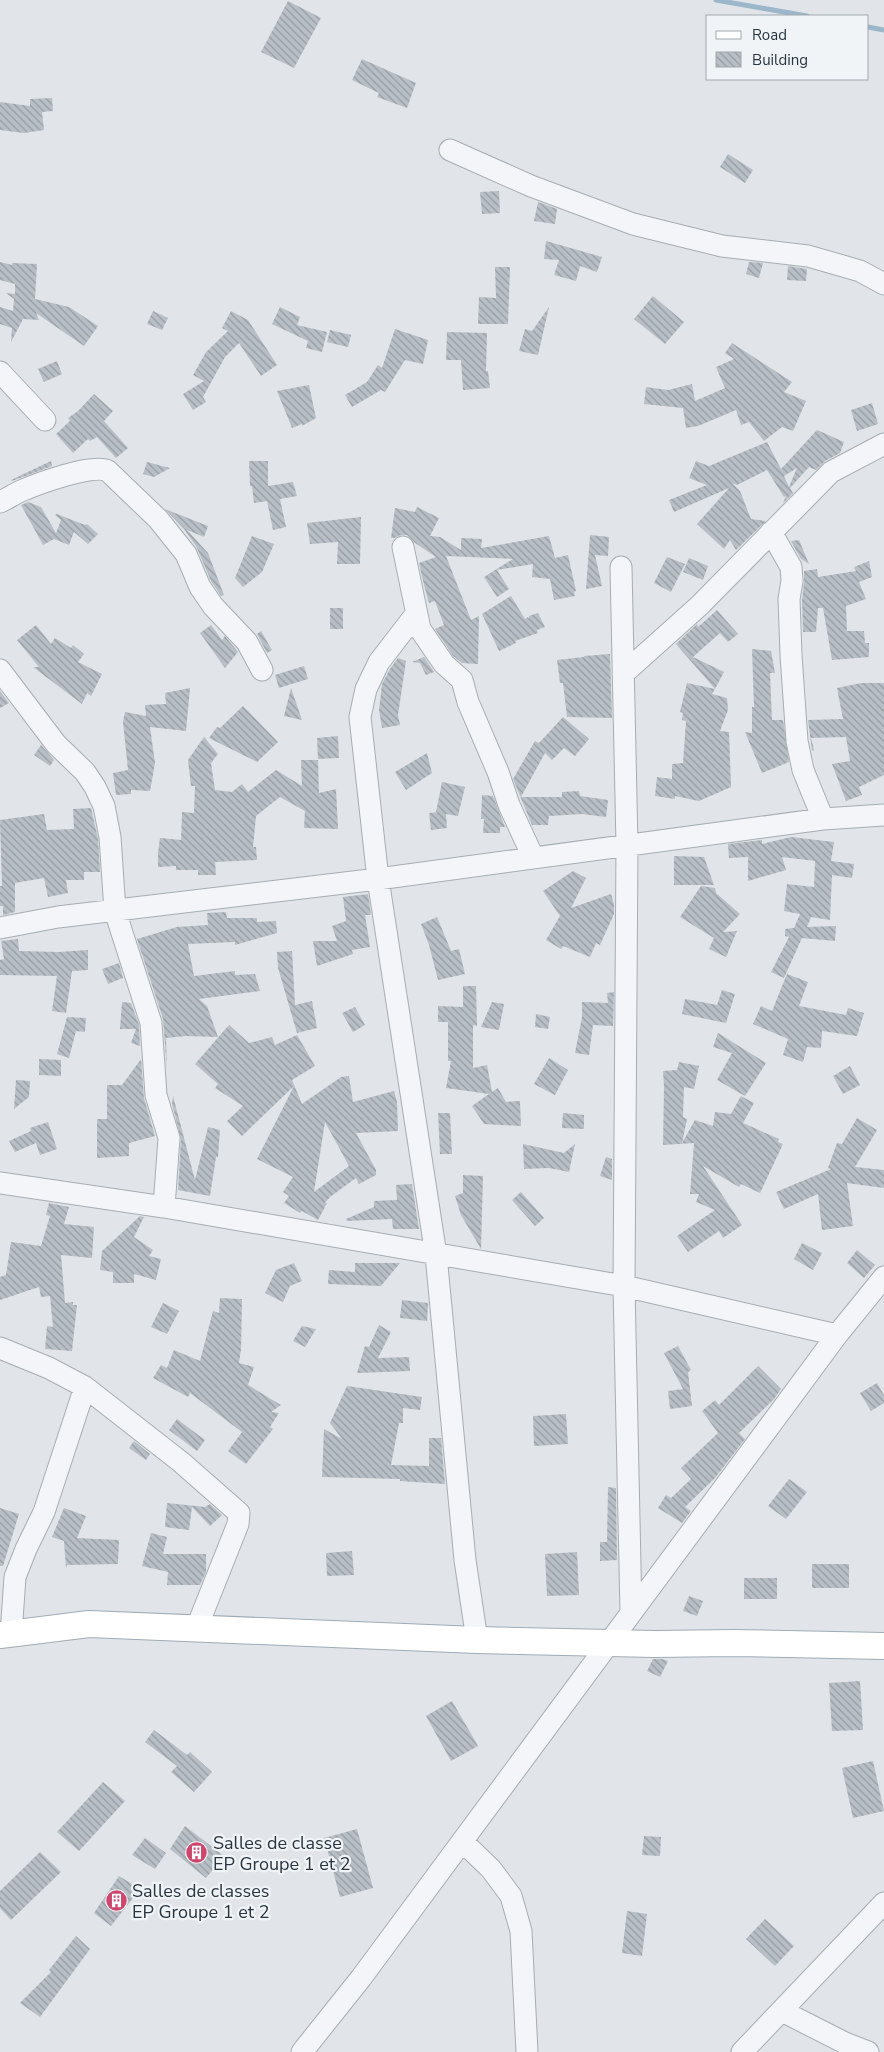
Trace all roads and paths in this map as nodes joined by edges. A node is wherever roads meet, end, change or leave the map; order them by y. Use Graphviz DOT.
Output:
graph roads {
  1 [pos="450,150"];
  2 [pos="884,284"];
  3 [pos="0,372"];
  4 [pos="45,420"];
  5 [pos="884,444"];
  6 [pos="0,502"];
  7 [pos="771,532"];
  8 [pos="403,547"];
  9 [pos="621,567"];
  10 [pos="416,614"];
  11 [pos="0,670"];
  12 [pos="262,670"];
  13 [pos="623,674"];
  14 [pos="884,815"];
  15 [pos="823,819"];
  16 [pos="627,844"];
  17 [pos="533,858"];
  18 [pos="378,879"];
  19 [pos="115,910"];
  20 [pos="0,928"];
  21 [pos="0,1183"];
  22 [pos="164,1207"];
  23 [pos="436,1255"];
  24 [pos="884,1277"];
  25 [pos="624,1286"];
  26 [pos="837,1335"];
  27 [pos="0,1348"];
  28 [pos="84,1387"];
  29 [pos="631,1613"];
  30 [pos="197,1627"];
  31 [pos="6,1634"];
  32 [pos="477,1640"];
  33 [pos="610,1643"];
  34 [pos="884,1646"];
  35 [pos="463,1842"];
  36 [pos="884,1903"];
  37 [pos="782,2011"];
  38 [pos="302,2052"];
  39 [pos="527,2052"];
  40 [pos="742,2052"];
  41 [pos="868,2052"];
  1 -- 2 [label="street"];
  3 -- 4 [label="street"];
  5 -- 7 [label="street"];
  6 -- 12 [label="street"];
  7 -- 13 [label="street"];
  7 -- 15 [label="street"];
  8 -- 10 [label="street"];
  9 -- 13 [label="street"];
  10 -- 17 [label="street"];
  10 -- 18 [label="street"];
  11 -- 19 [label="street"];
  13 -- 16 [label="street"];
  14 -- 15 [label="street"];
  15 -- 16 [label="street"];
  16 -- 17 [label="street"];
  16 -- 25 [label="street"];
  17 -- 18 [label="street"];
  18 -- 19 [label="street"];
  18 -- 23 [label="street"];
  19 -- 20 [label="street"];
  19 -- 22 [label="street"];
  21 -- 22 [label="street"];
  22 -- 23 [label="street"];
  23 -- 25 [label="street"];
  23 -- 32 [label="street"];
  24 -- 26 [label="street"];
  25 -- 26 [label="street"];
  25 -- 29 [label="street"];
  26 -- 29 [label="street"];
  27 -- 28 [label="street"];
  28 -- 30 [label="street"];
  28 -- 31 [label="street"];
  29 -- 33 [label="street"];
  30 -- 31 [label="main road"];
  30 -- 32 [label="main road"];
  32 -- 33 [label="main road"];
  33 -- 34 [label="main road"];
  33 -- 35 [label="street"];
  35 -- 38 [label="street"];
  35 -- 39 [label="street"];
  36 -- 37 [label="street"];
  37 -- 40 [label="street"];
  37 -- 41 [label="street"];
}
